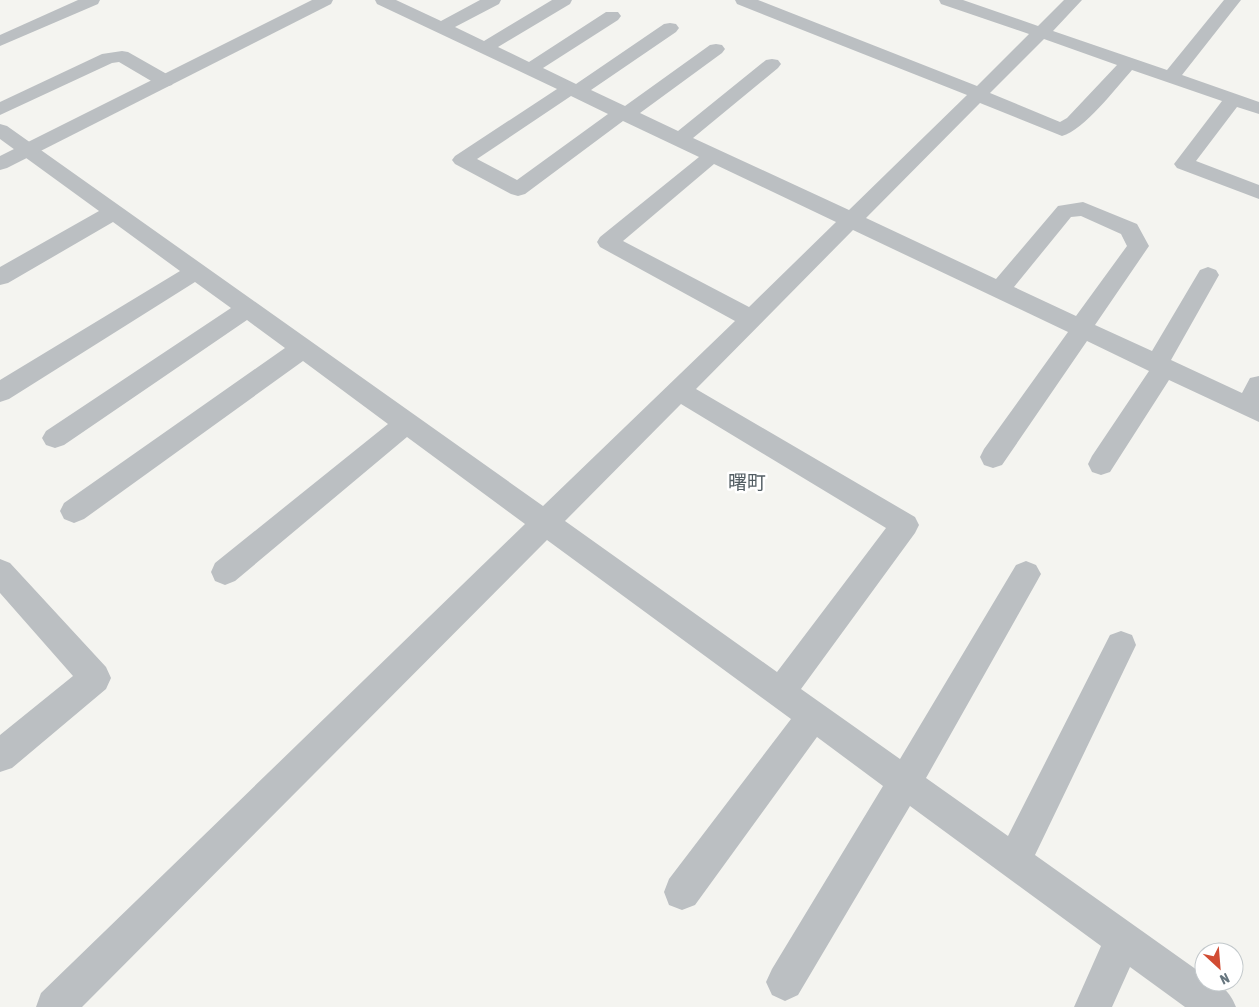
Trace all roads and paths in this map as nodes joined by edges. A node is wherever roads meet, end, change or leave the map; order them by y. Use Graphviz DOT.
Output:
graph roads {
  1 [pos="92,0"];
  2 [pos="325,0"];
  3 [pos="383,0"];
  4 [pos="493,0"];
  5 [pos="564,0"];
  6 [pos="743,0"];
  7 [pos="947,0"];
  8 [pos="1074,0"];
  9 [pos="1233,0"];
  10 [pos="612,16"];
  11 [pos="442,28"];
  12 [pos="670,28"];
  13 [pos="1040,33"];
  14 [pos="0,40"];
  15 [pos="485,48"];
  16 [pos="716,49"];
  17 [pos="1129,63"];
  18 [pos="772,64"];
  19 [pos="530,69"];
  20 [pos="1171,78"];
  21 [pos="165,80"];
  22 [pos="574,90"];
  23 [pos="977,94"];
  24 [pos="1233,99"];
  25 [pos="1259,108"];
  26 [pos="0,109"];
  27 [pos="625,113"];
  28 [pos="0,130"];
  29 [pos="680,139"];
  30 [pos="28,150"];
  31 [pos="713,155"];
  32 [pos="0,164"];
  33 [pos="1259,192"];
  34 [pos="114,212"];
  35 [pos="850,219"];
  36 [pos="196,271"];
  37 [pos="1208,275"];
  38 [pos="0,277"];
  39 [pos="1000,289"];
  40 [pos="248,308"];
  41 [pos="751,319"];
  42 [pos="1081,328"];
  43 [pos="303,348"];
  44 [pos="1161,366"];
  45 [pos="1259,385"];
  46 [pos="679,391"];
  47 [pos="0,392"];
  48 [pos="1253,410"];
  49 [pos="407,423"];
  50 [pos="55,438"];
  51 [pos="993,457"];
  52 [pos="1101,464"];
  53 [pos="74,511"];
  54 [pos="547,523"];
  55 [pos="0,572"];
  56 [pos="225,572"];
  57 [pos="1026,574"];
  58 [pos="1121,645"];
  59 [pos="781,691"];
  60 [pos="813,716"];
  61 [pos="0,756"];
  62 [pos="905,782"];
  63 [pos="1014,861"];
  64 [pos="682,892"];
  65 [pos="1123,939"];
  66 [pos="785,982"];
  67 [pos="55,1007"];
  68 [pos="1094,1007"];
  69 [pos="1217,1007"];
  1 -- 14 [label="street"];
  2 -- 21 [label="street"];
  3 -- 11 [label="street"];
  4 -- 11 [label="street"];
  5 -- 15 [label="street"];
  6 -- 23 [label="street"];
  7 -- 13 [label="street"];
  8 -- 13 [label="street"];
  9 -- 20 [label="street"];
  10 -- 19 [label="street"];
  11 -- 15 [label="street"];
  12 -- 22 [label="street"];
  13 -- 17 [label="street"];
  13 -- 23 [label="street"];
  15 -- 19 [label="street"];
  16 -- 27 [label="street"];
  17 -- 20 [label="street"];
  17 -- 23 [label="street"];
  18 -- 29 [label="street"];
  19 -- 22 [label="street"];
  20 -- 24 [label="street"];
  21 -- 26 [label="street"];
  21 -- 30 [label="street"];
  22 -- 27 [label="street"];
  22 -- 27 [label="street"];
  23 -- 35 [label="street"];
  24 -- 25 [label="street"];
  24 -- 33 [label="street"];
  27 -- 29 [label="street"];
  28 -- 30 [label="street"];
  29 -- 31 [label="street"];
  30 -- 32 [label="street"];
  30 -- 34 [label="street"];
  31 -- 35 [label="street"];
  31 -- 41 [label="street"];
  34 -- 36 [label="street"];
  34 -- 38 [label="street"];
  35 -- 39 [label="street"];
  35 -- 41 [label="street"];
  36 -- 40 [label="street"];
  36 -- 47 [label="street"];
  37 -- 44 [label="street"];
  39 -- 42 [label="street"];
  39 -- 42 [label="street"];
  40 -- 43 [label="street"];
  40 -- 50 [label="street"];
  41 -- 46 [label="street"];
  42 -- 44 [label="street"];
  42 -- 51 [label="street"];
  43 -- 49 [label="street"];
  43 -- 53 [label="street"];
  44 -- 48 [label="street"];
  44 -- 52 [label="street"];
  45 -- 48 [label="street"];
  46 -- 54 [label="street"];
  46 -- 59 [label="street"];
  49 -- 54 [label="street"];
  49 -- 56 [label="street"];
  54 -- 59 [label="street"];
  54 -- 67 [label="street"];
  55 -- 61 [label="street"];
  57 -- 62 [label="street"];
  58 -- 63 [label="street"];
  59 -- 60 [label="street"];
  60 -- 62 [label="street"];
  60 -- 64 [label="street"];
  62 -- 63 [label="street"];
  62 -- 66 [label="street"];
  63 -- 65 [label="street"];
  65 -- 68 [label="street"];
  65 -- 69 [label="street"];
}
